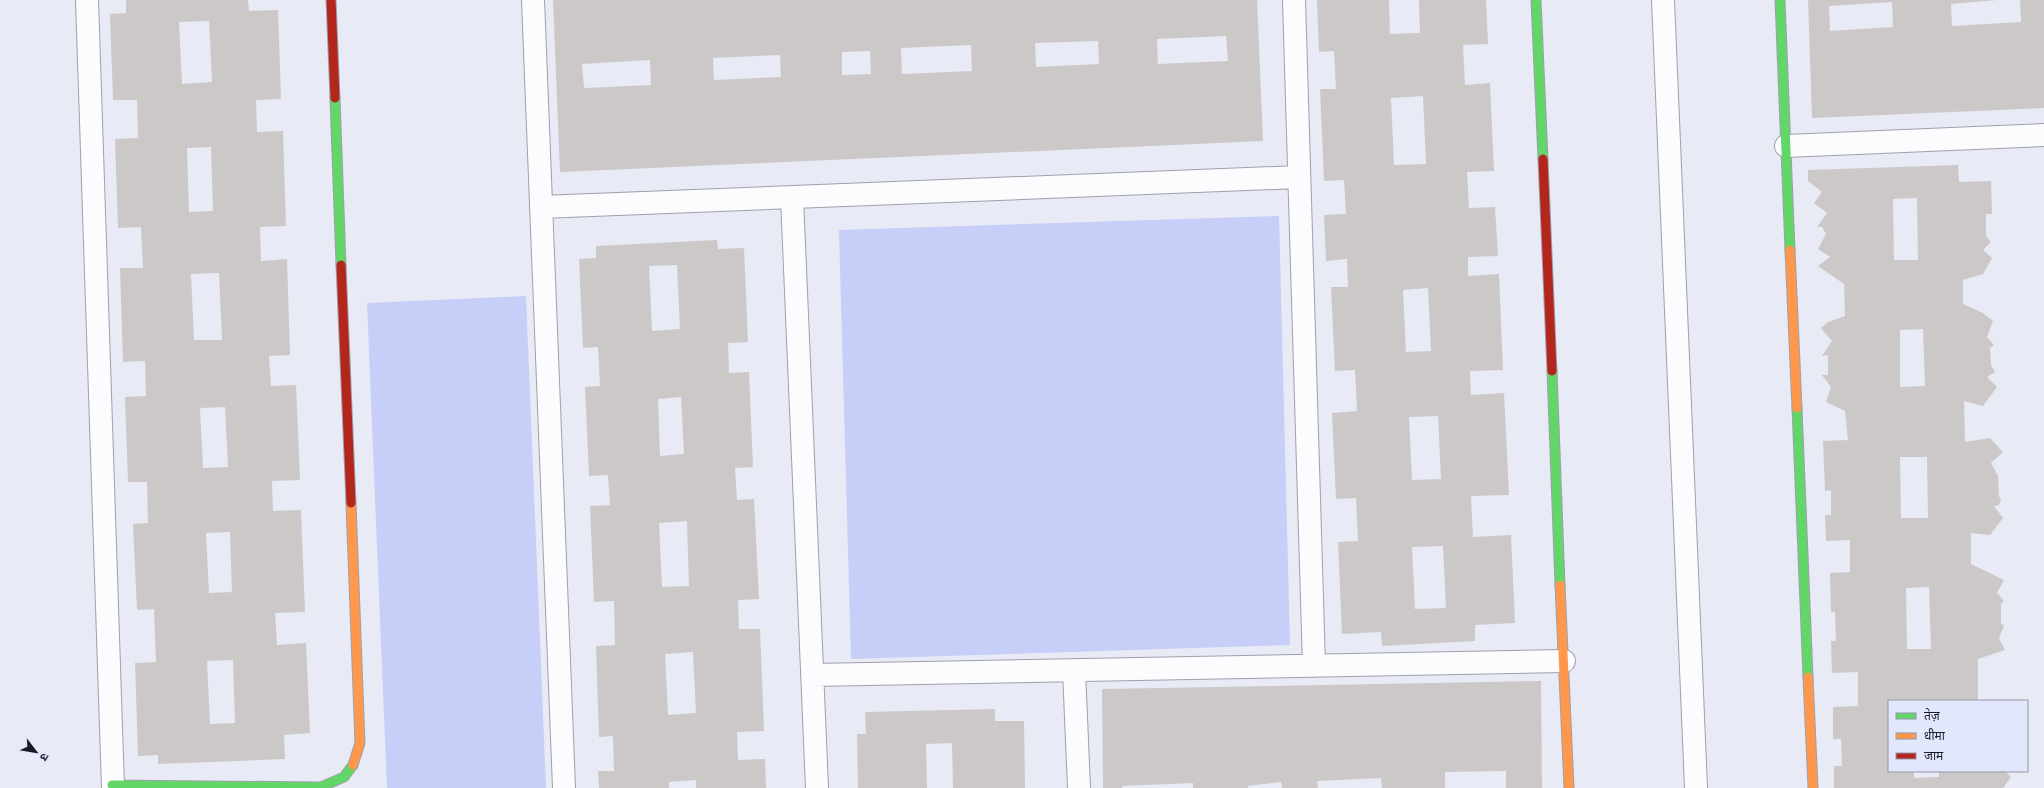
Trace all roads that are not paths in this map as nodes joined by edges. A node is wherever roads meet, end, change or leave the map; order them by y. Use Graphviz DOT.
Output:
graph roads {
  1 [pos="87,0"];
  2 [pos="331,0"];
  3 [pos="533,0"];
  4 [pos="1294,0"];
  5 [pos="1536,0"];
  6 [pos="1663,0"];
  7 [pos="1780,0"];
  8 [pos="2044,135"];
  9 [pos="1786,146"];
  10 [pos="1299,177"];
  11 [pos="792,197"];
  12 [pos="541,208"];
  13 [pos="1564,661"];
  14 [pos="1314,666"];
  15 [pos="1074,670"];
  16 [pos="812,675"];
  17 [pos="112,786"];
  18 [pos="564,788"];
  19 [pos="817,788"];
  20 [pos="1079,788"];
  21 [pos="1569,788"];
  22 [pos="1696,788"];
  23 [pos="1813,788"];
  1 -- 17 [label="street"];
  2 -- 17 [label="street"];
  3 -- 12 [label="street"];
  4 -- 10 [label="street"];
  5 -- 13 [label="street"];
  6 -- 22 [label="street"];
  7 -- 9 [label="street"];
  8 -- 9 [label="street"];
  9 -- 23 [label="street"];
  10 -- 11 [label="street"];
  10 -- 14 [label="street"];
  11 -- 12 [label="street"];
  11 -- 16 [label="street"];
  12 -- 18 [label="street"];
  13 -- 14 [label="street"];
  13 -- 21 [label="street"];
  14 -- 15 [label="street"];
  15 -- 16 [label="street"];
  15 -- 20 [label="street"];
  16 -- 19 [label="street"];
}
